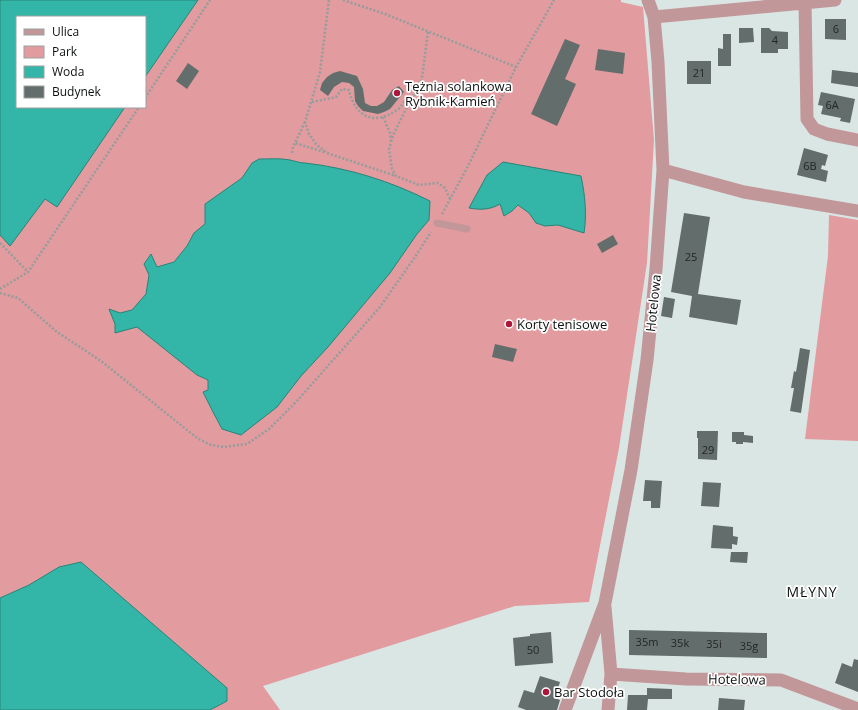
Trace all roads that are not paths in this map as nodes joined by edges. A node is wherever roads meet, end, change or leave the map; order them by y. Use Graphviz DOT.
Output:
graph roads {
  1 [pos="648,0"];
  2 [pos="835,0"];
  3 [pos="805,2"];
  4 [pos="654,17"];
  5 [pos="858,140"];
  6 [pos="663,170"];
  7 [pos="858,211"];
  8 [pos="437,223"];
  9 [pos="467,229"];
  10 [pos="605,603"];
  11 [pos="611,674"];
  12 [pos="858,709"];
  13 [pos="565,710"];
  14 [pos="608,710"];
  1 -- 4 [label="street, Hotelowa"];
  2 -- 3 [label="street"];
  3 -- 4 [label="street"];
  3 -- 5 [label="street"];
  4 -- 6 [label="street, Hotelowa"];
  6 -- 7 [label="street"];
  6 -- 10 [label="street, Hotelowa"];
  8 -- 9 [label="lane"];
  10 -- 11 [label="street, Hotelowa"];
  10 -- 13 [label="street, Hotelowa"];
  11 -- 12 [label="street, Hotelowa"];
  11 -- 14 [label="street, Hotelowa"];
}
